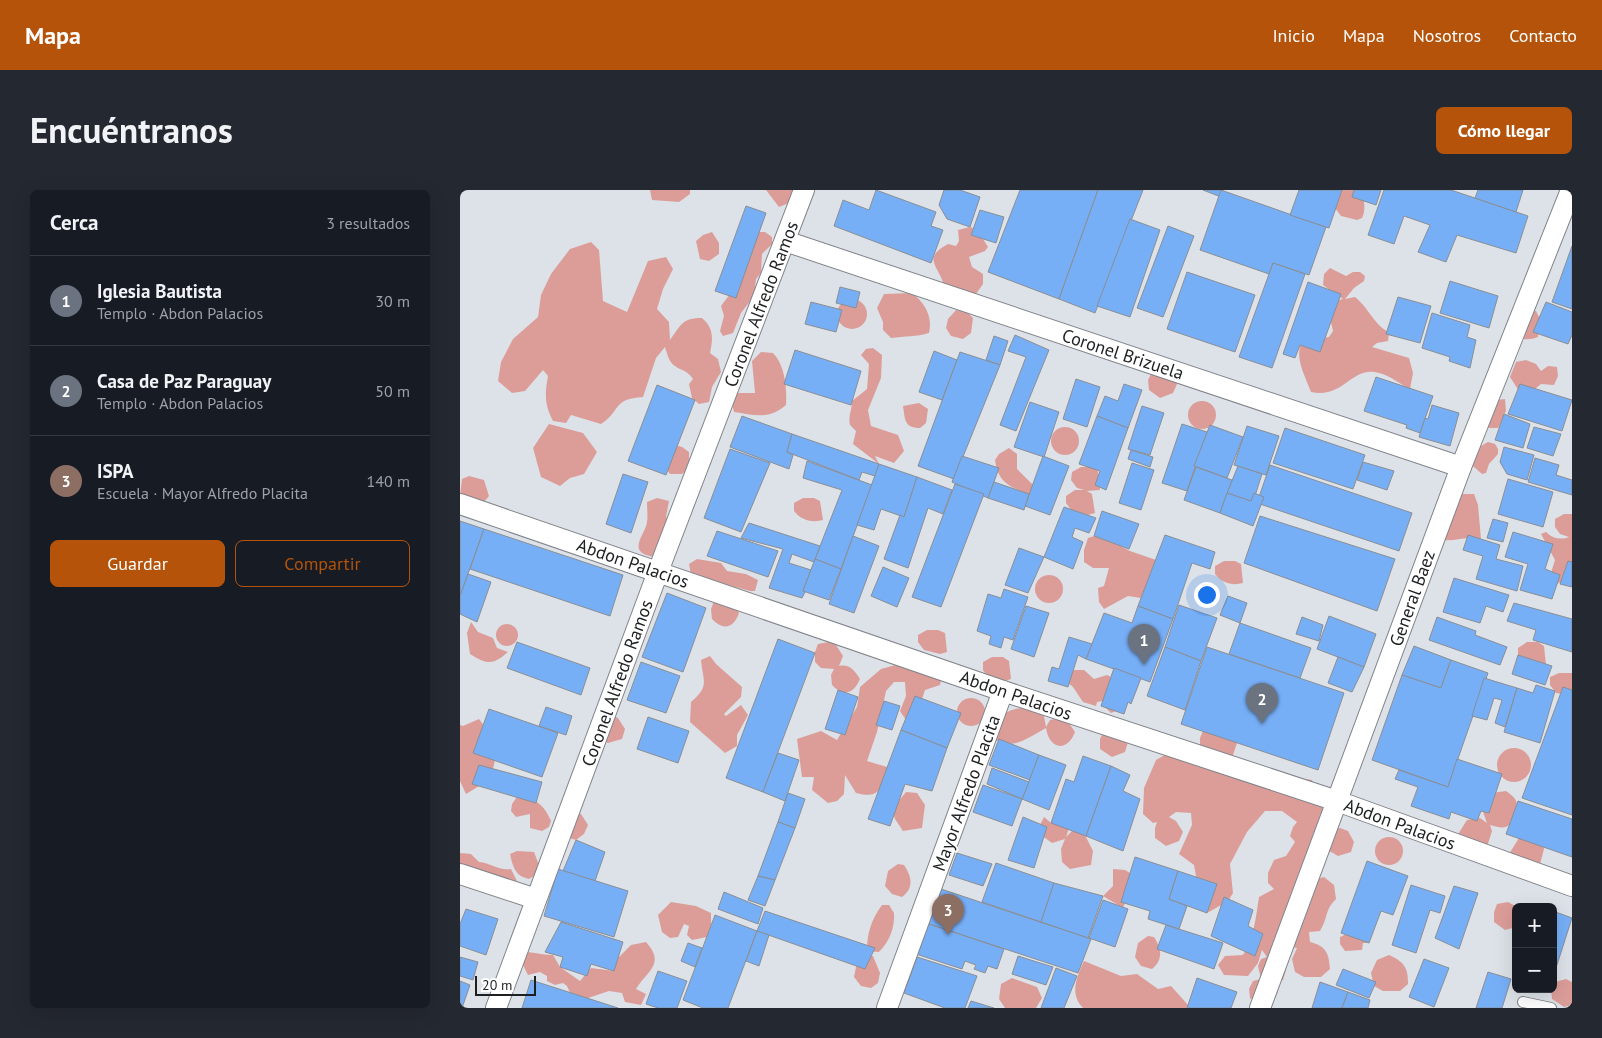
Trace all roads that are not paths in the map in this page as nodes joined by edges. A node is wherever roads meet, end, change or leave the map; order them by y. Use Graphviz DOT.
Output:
graph roads {
  1 [pos="804,190"];
  2 [pos="1571,190"];
  3 [pos="785,241"];
  4 [pos="1461,467"];
  5 [pos="460,504"];
  6 [pos="658,571"];
  7 [pos="1004,691"];
  8 [pos="1337,801"];
  9 [pos="460,874"];
  10 [pos="1572,886"];
  11 [pos="536,899"];
  12 [pos="1522,1002"];
  13 [pos="496,1008"];
  14 [pos="887,1008"];
  15 [pos="1260,1008"];
  16 [pos="1551,1008"];
  1 -- 3 [label="street, Coronel Alfredo Ramos"];
  2 -- 4 [label="street, General Baez"];
  3 -- 4 [label="street, Coronel Brizuela"];
  3 -- 6 [label="street, Coronel Alfredo Ramos"];
  4 -- 8 [label="street, General Baez"];
  5 -- 6 [label="street, Abdon Palacios"];
  6 -- 7 [label="street, Abdon Palacios"];
  6 -- 11 [label="street, Coronel Alfredo Ramos"];
  7 -- 8 [label="street, Abdon Palacios"];
  7 -- 14 [label="street, Mayor Alfredo Placita"];
  8 -- 10 [label="street, Abdon Palacios"];
  8 -- 15 [label="street, General Baez"];
  9 -- 11 [label="street"];
  11 -- 13 [label="street, Coronel Alfredo Ramos"];
  12 -- 16 [label="lane"];
}
